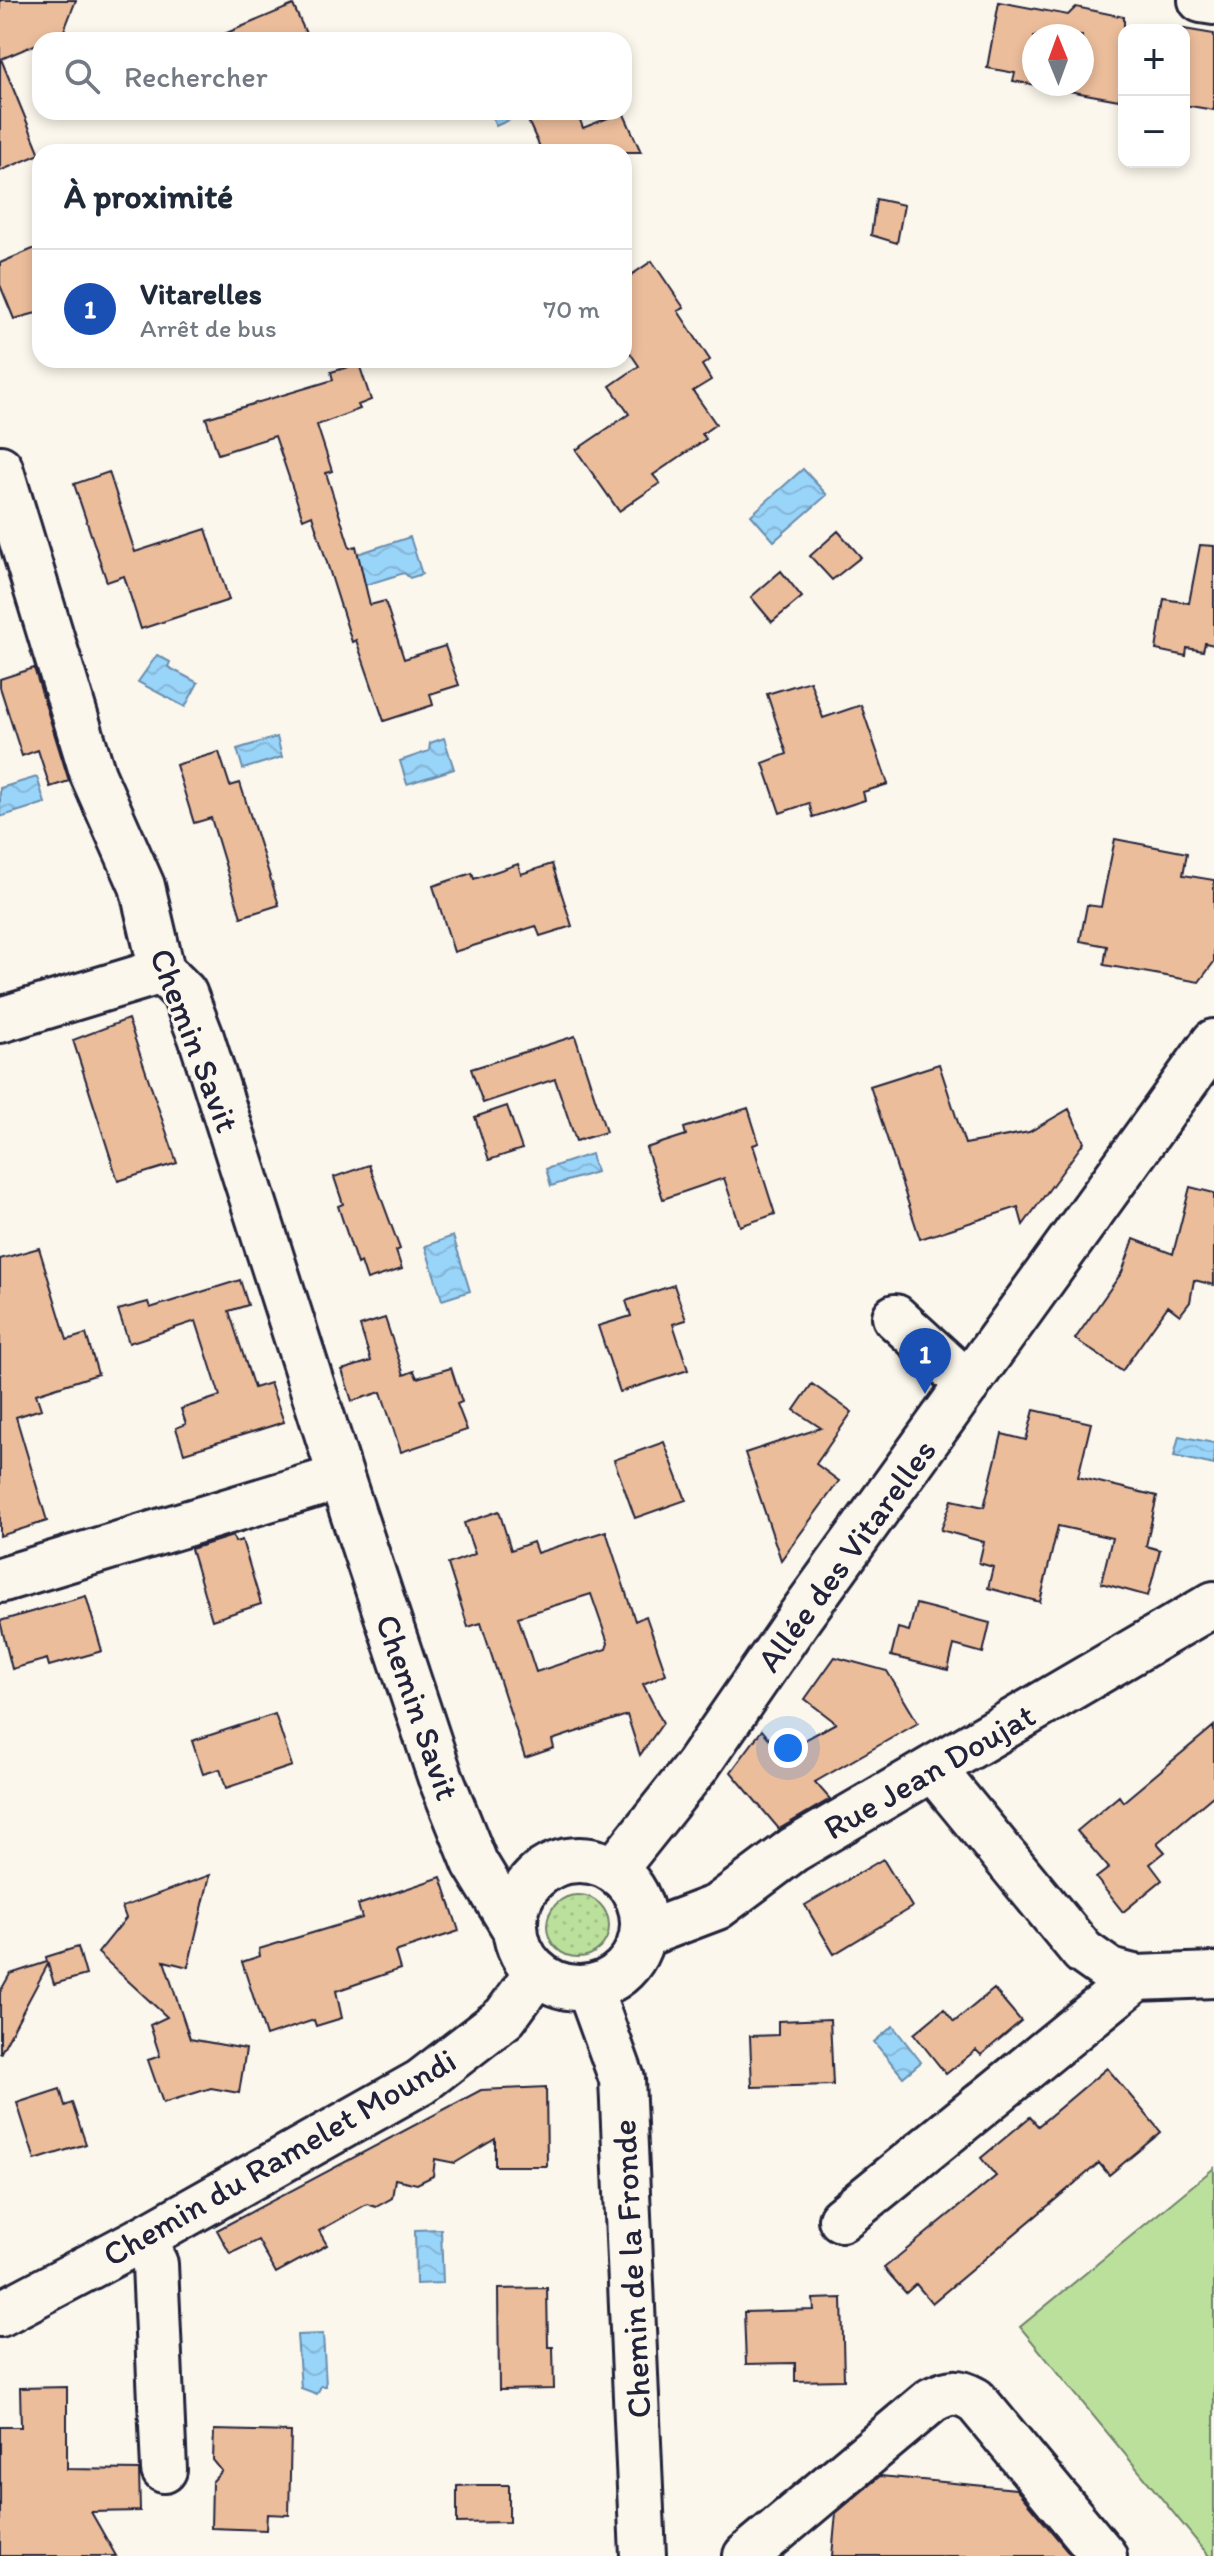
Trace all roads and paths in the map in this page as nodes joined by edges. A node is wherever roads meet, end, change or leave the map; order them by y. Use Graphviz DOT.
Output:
graph roads {
  1 [pos="1201,0"];
  2 [pos="1214,2"];
  3 [pos="0,468"];
  4 [pos="162,971"];
  5 [pos="0,1020"];
  6 [pos="1214,1042"];
  7 [pos="895,1317"];
  8 [pos="968,1384"];
  9 [pos="341,1477"];
  10 [pos="0,1580"];
  11 [pos="1214,1604"];
  12 [pos="933,1769"];
  13 [pos="614,1870"];
  14 [pos="515,1929"];
  15 [pos="643,1935"];
  16 [pos="537,1973"];
  17 [pos="1214,1975"];
  18 [pos="1137,1978"];
  19 [pos="589,1988"];
  20 [pos="841,2219"];
  21 [pos="142,2239"];
  22 [pos="0,2314"];
  23 [pos="164,2470"];
  24 [pos="643,2556"];
  25 [pos="746,2556"];
  26 [pos="1104,2556"];
  1 -- 2 [label="street"];
  3 -- 4 [label="street, Chemin Savit"];
  4 -- 5 [label="street"];
  4 -- 9 [label="street, Chemin Savit"];
  6 -- 8 [label="street, Allée des Vitarelles"];
  7 -- 8 [label="street"];
  8 -- 13 [label="street, Allée des Vitarelles"];
  9 -- 10 [label="street"];
  9 -- 14 [label="street, Chemin Savit"];
  11 -- 12 [label="street, Rue Jean Doujat"];
  12 -- 15 [label="street, Rue Jean Doujat"];
  12 -- 18 [label="street"];
  13 -- 14 [label="street"];
  13 -- 15 [label="street"];
  14 -- 16 [label="street"];
  15 -- 19 [label="street"];
  16 -- 19 [label="street"];
  16 -- 21 [label="street, Chemin du Ramelet Moundi"];
  17 -- 18 [label="street"];
  18 -- 20 [label="street"];
  19 -- 24 [label="street, Chemin de la Fronde"];
  21 -- 22 [label="street, Chemin du Ramelet Moundi"];
  21 -- 23 [label="street"];
  25 -- 26 [label="street"];
}
